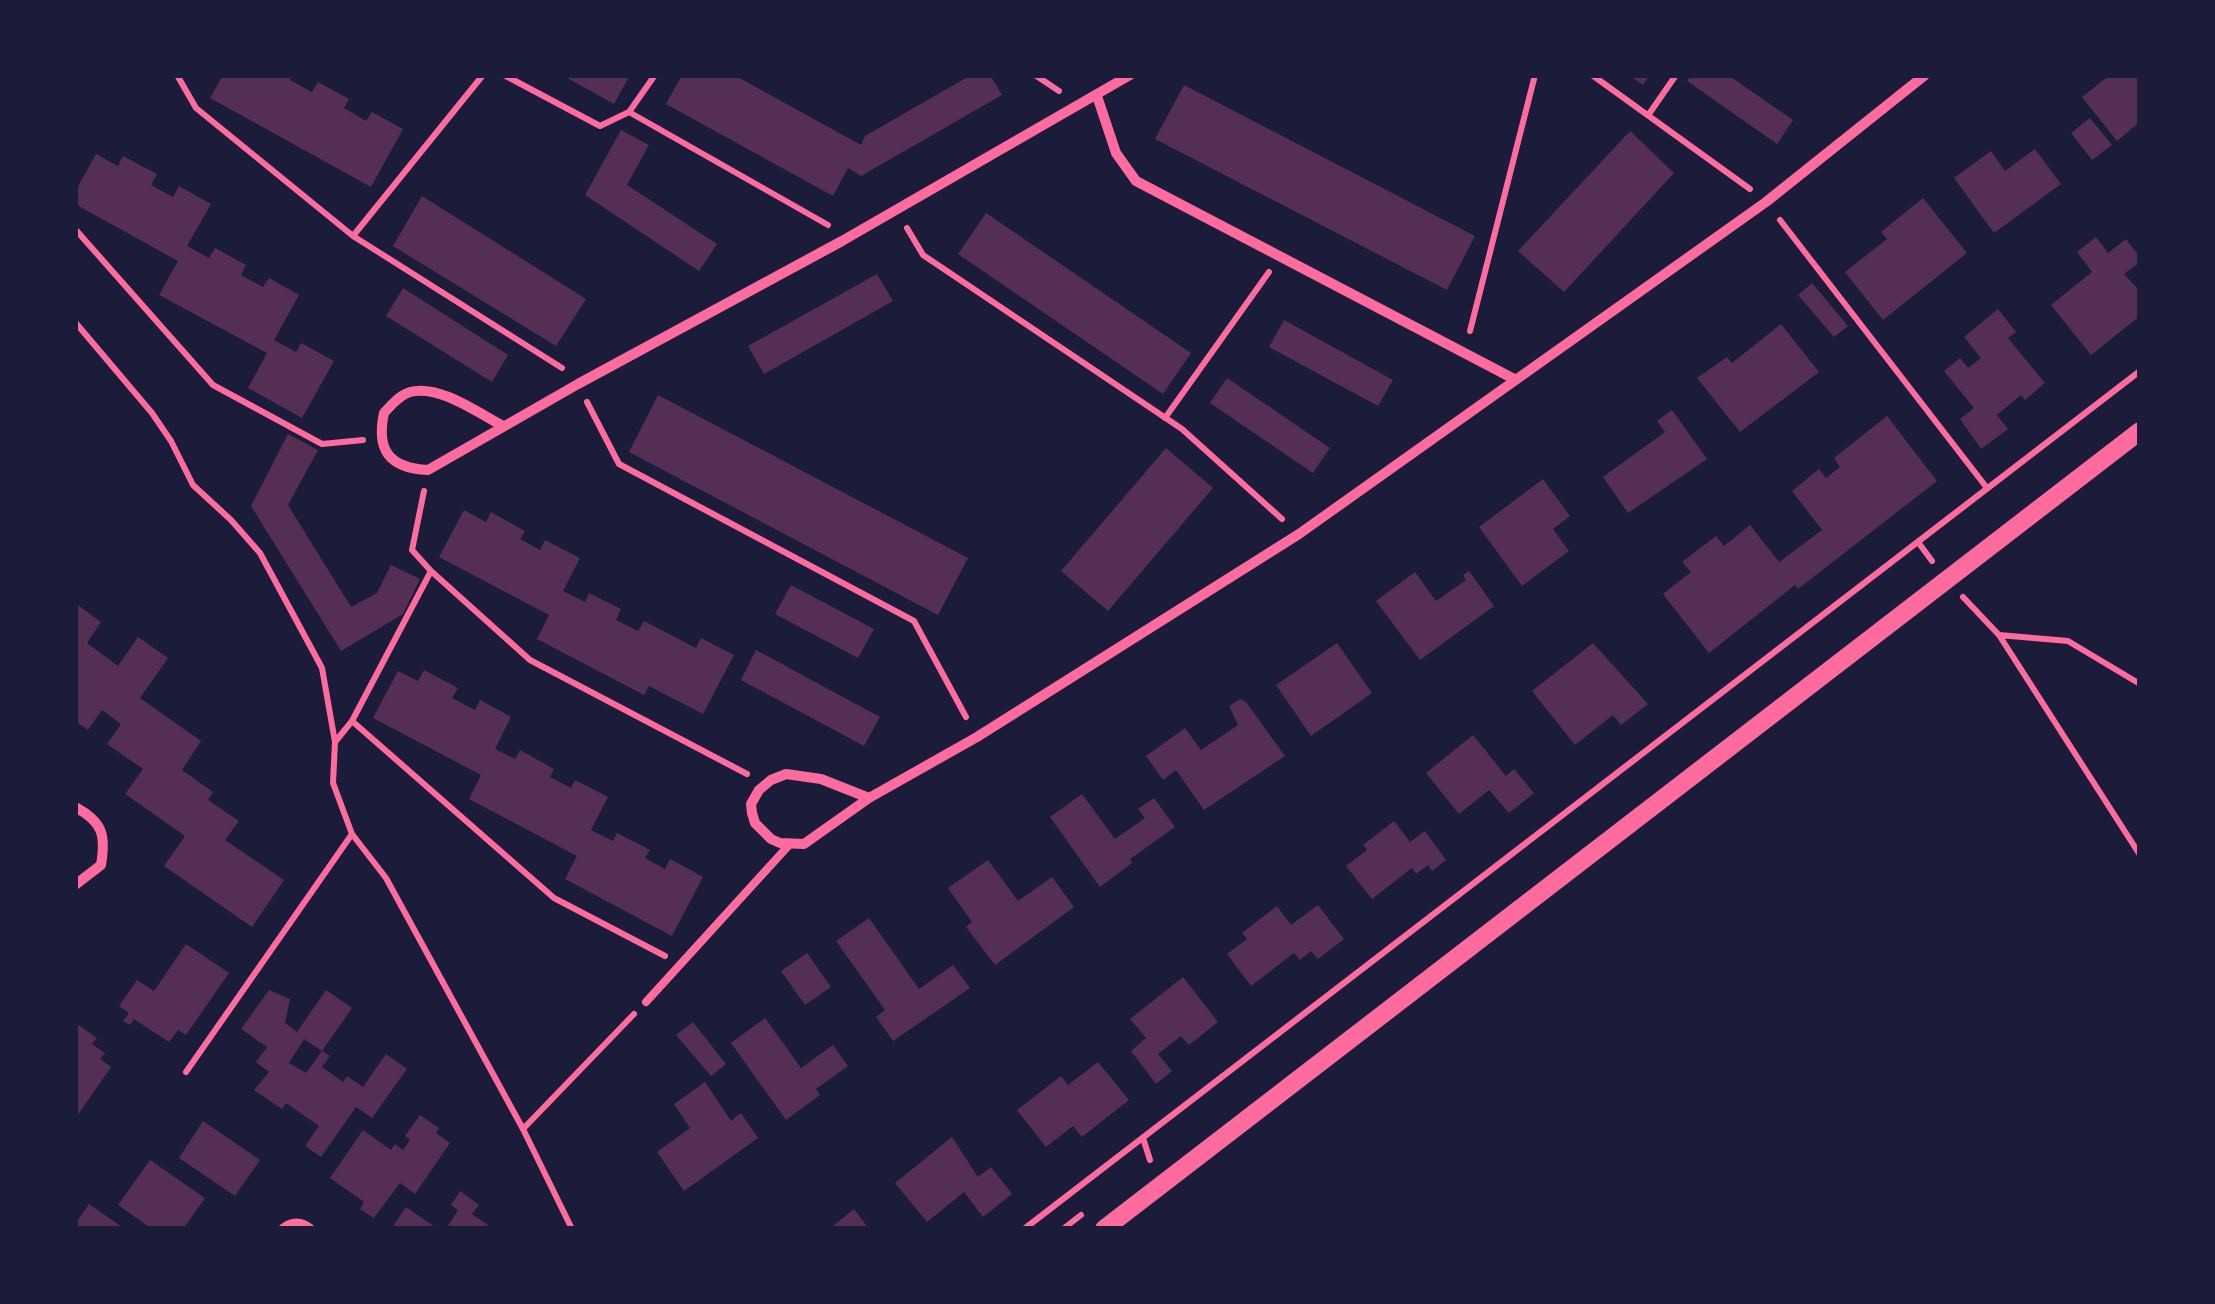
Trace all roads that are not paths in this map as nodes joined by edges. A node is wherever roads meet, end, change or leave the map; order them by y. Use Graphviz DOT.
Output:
graph roads {
  1 [pos="1130,75"];
  2 [pos="1925,75"];
  3 [pos="1097,96"];
  4 [pos="1516,380"];
  5 [pos="503,426"];
  6 [pos="2140,431"];
  7 [pos="869,798"];
  8 [pos="75,807"];
  9 [pos="790,844"];
  10 [pos="75,885"];
  11 [pos="646,1002"];
  12 [pos="283,1229"];
  13 [pos="310,1229"];
  14 [pos="1104,1229"];
  1 -- 3 [label="street"];
  2 -- 4 [label="street"];
  3 -- 4 [label="street"];
  3 -- 5 [label="street"];
  4 -- 7 [label="street"];
  5 -- 5 [label="street"];
  6 -- 14 [label="street"];
  7 -- 9 [label="street"];
  7 -- 9 [label="street"];
  8 -- 10 [label="street"];
  9 -- 11 [label="lane"];
  12 -- 13 [label="street"];
}
